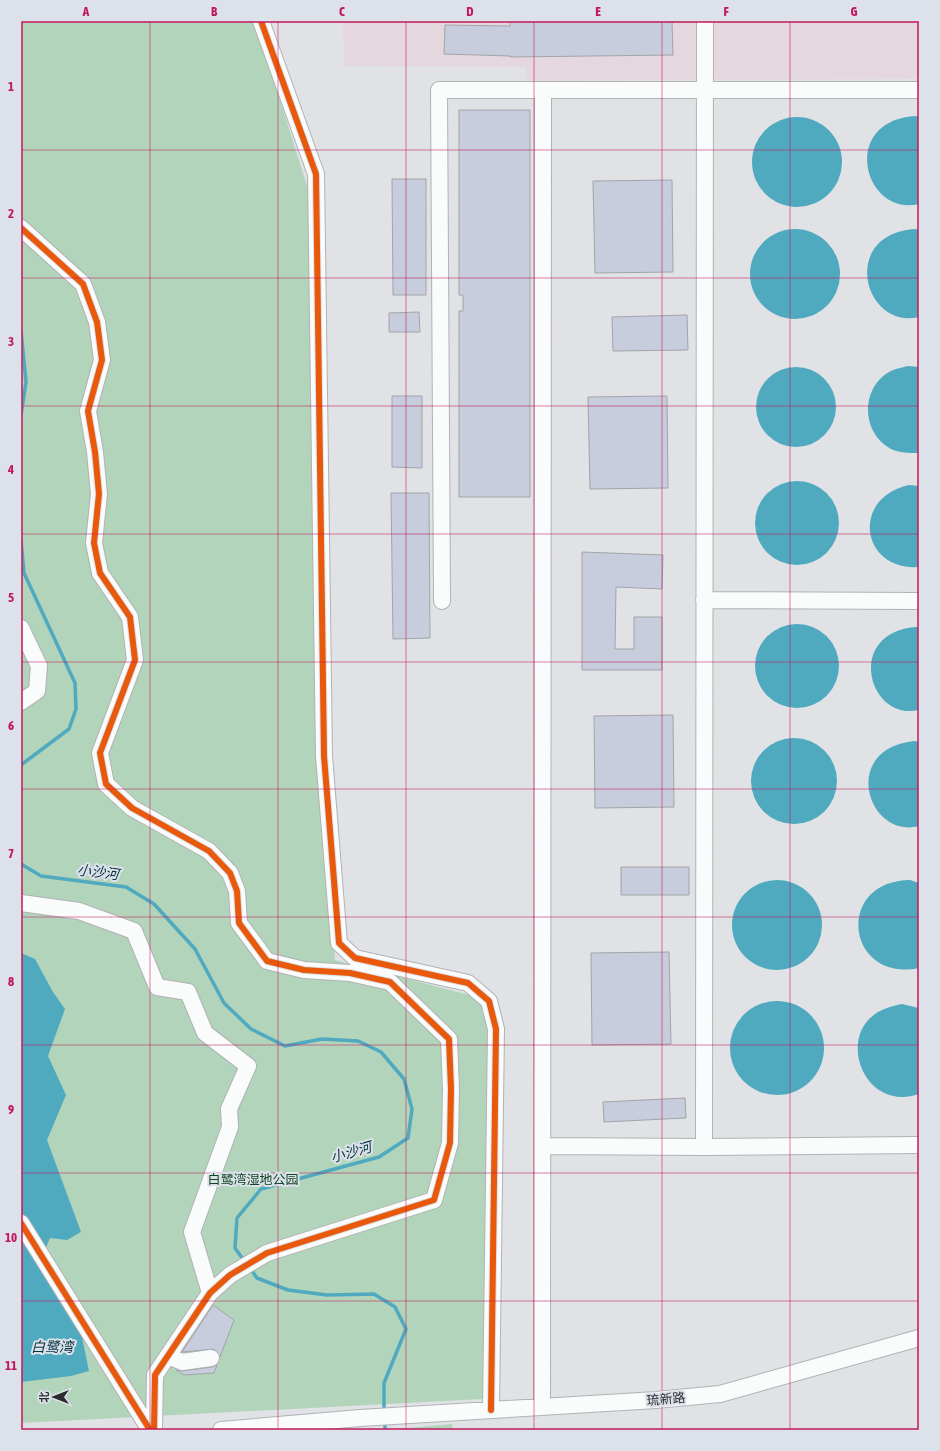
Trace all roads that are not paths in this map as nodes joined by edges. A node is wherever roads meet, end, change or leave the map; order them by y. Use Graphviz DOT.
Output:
graph roads {
  1 [pos="261,21"];
  2 [pos="705,21"];
  3 [pos="544,90"];
  4 [pos="705,90"];
  5 [pos="919,90"];
  6 [pos="21,228"];
  7 [pos="704,600"];
  8 [pos="442,601"];
  9 [pos="919,601"];
  10 [pos="21,628"];
  11 [pos="21,702"];
  12 [pos="21,903"];
  13 [pos="542,1146"];
  14 [pos="919,1146"];
  15 [pos="704,1148"];
  16 [pos="21,1223"];
  17 [pos="210,1293"];
  18 [pos="919,1338"];
  19 [pos="168,1356"];
  20 [pos="211,1358"];
  21 [pos="542,1407"];
  22 [pos="491,1410"];
  23 [pos="150,1430"];
  24 [pos="154,1430"];
  25 [pos="222,1430"];
  1 -- 22 [label="street"];
  2 -- 4 [label="street"];
  3 -- 4 [label="street"];
  3 -- 8 [label="street"];
  3 -- 13 [label="street"];
  4 -- 5 [label="street"];
  4 -- 7 [label="street"];
  6 -- 17 [label="street"];
  7 -- 9 [label="street"];
  7 -- 15 [label="street"];
  10 -- 11 [label="street"];
  12 -- 17 [label="street"];
  13 -- 15 [label="street"];
  13 -- 21 [label="street"];
  14 -- 15 [label="street"];
  16 -- 23 [label="street"];
  17 -- 19 [label="street"];
  18 -- 21 [label="street, 琉新路"];
  19 -- 20 [label="street"];
  19 -- 24 [label="street"];
  21 -- 22 [label="street, 琉新路"];
  22 -- 25 [label="street, 琉新路"];
}
